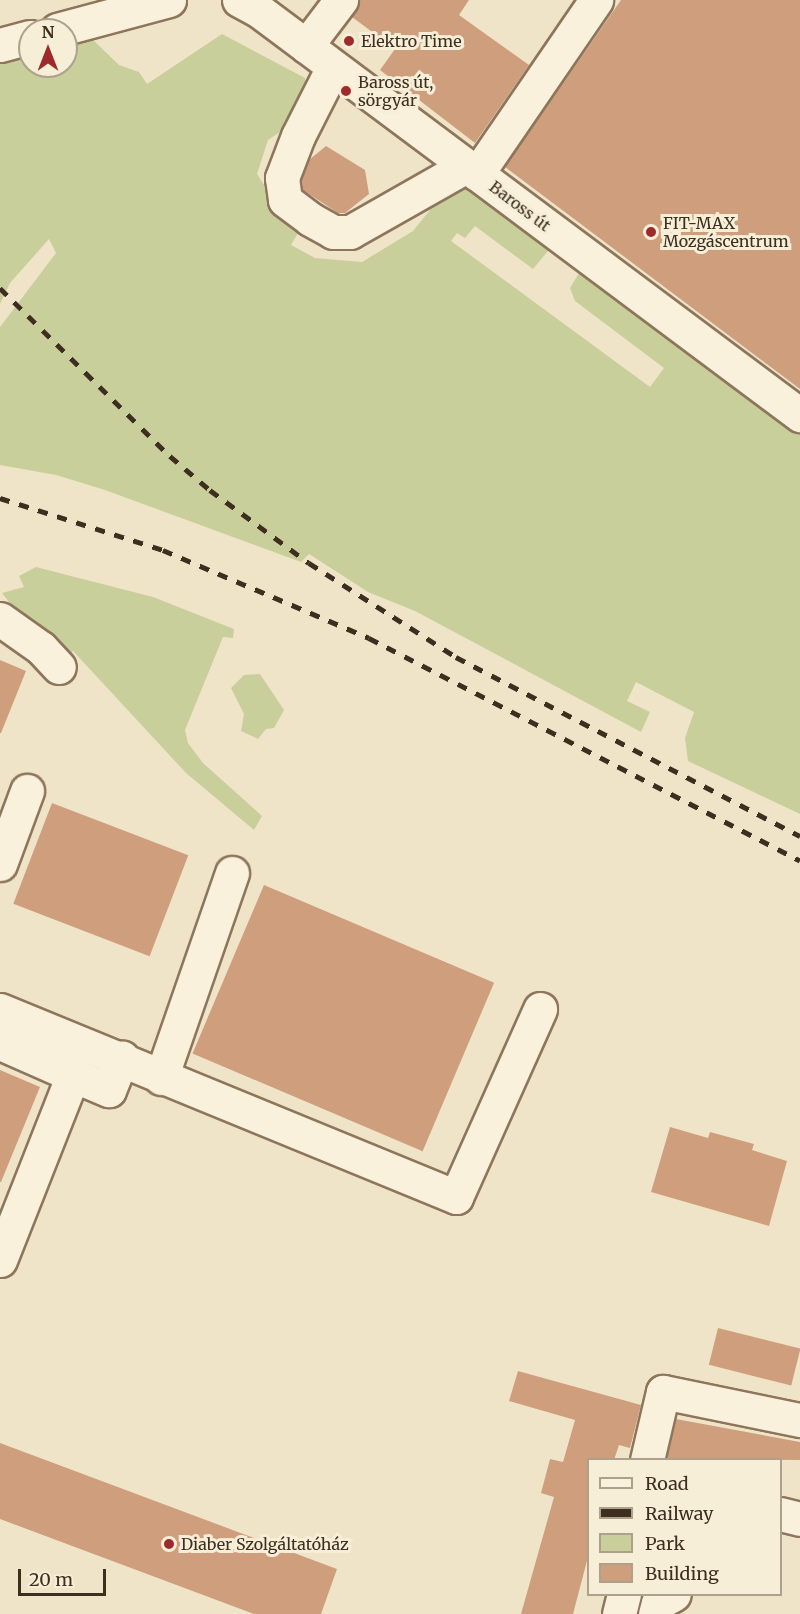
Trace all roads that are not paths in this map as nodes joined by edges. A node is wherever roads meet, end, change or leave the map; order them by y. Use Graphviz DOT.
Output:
graph roads {
  1 [pos="169,0"];
  2 [pos="239,0"];
  3 [pos="341,0"];
  4 [pos="587,3"];
  5 [pos="78,24"];
  6 [pos="18,40"];
  7 [pos="0,45"];
  8 [pos="306,46"];
  9 [pos="333,67"];
  10 [pos="471,170"];
  11 [pos="800,415"];
  12 [pos="0,619"];
  13 [pos="59,667"];
  14 [pos="27,791"];
  15 [pos="0,864"];
  16 [pos="232,873"];
  17 [pos="540,1009"];
  18 [pos="0,1010"];
  19 [pos="0,1043"];
  20 [pos="125,1058"];
  21 [pos="73,1075"];
  22 [pos="161,1078"];
  23 [pos="0,1260"];
  24 [pos="800,1420"];
  25 [pos="647,1458"];
  26 [pos="782,1514"];
  27 [pos="800,1519"];
  28 [pos="624,1596"];
  29 [pos="670,1596"];
  30 [pos="619,1614"];
  31 [pos="655,1614"];
  1 -- 5 [label="street"];
  2 -- 8 [label="street, Baross út"];
  3 -- 8 [label="street"];
  4 -- 10 [label="street"];
  6 -- 7 [label="street"];
  8 -- 9 [label="street, Baross út"];
  9 -- 10 [label="street, Baross út"];
  9 -- 10 [label="street"];
  10 -- 11 [label="street, Baross út"];
  12 -- 13 [label="street"];
  14 -- 15 [label="street"];
  16 -- 22 [label="street"];
  17 -- 22 [label="street"];
  18 -- 20 [label="street"];
  19 -- 21 [label="street"];
  20 -- 21 [label="street"];
  20 -- 22 [label="street"];
  21 -- 23 [label="street"];
  24 -- 25 [label="street"];
  26 -- 27 [label="street"];
  28 -- 30 [label="street"];
  29 -- 31 [label="street"];
}
